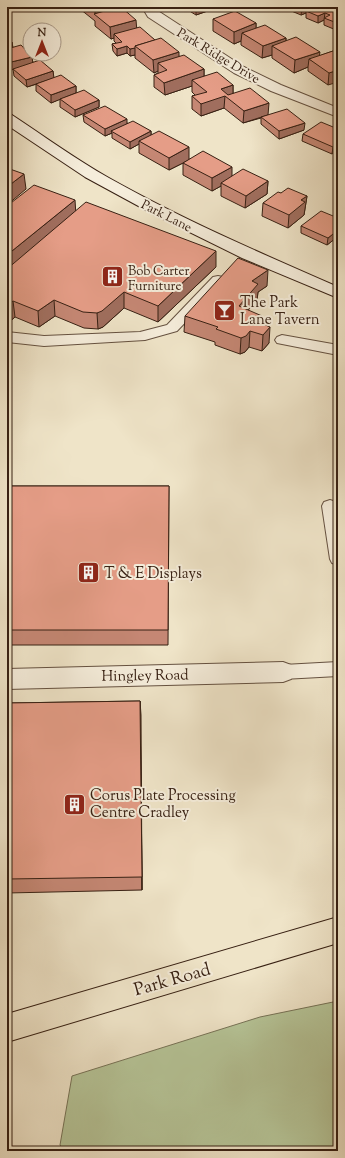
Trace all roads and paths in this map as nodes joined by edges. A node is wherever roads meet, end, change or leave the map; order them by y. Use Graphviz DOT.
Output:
graph roads {
  1 [pos="149,7"];
  2 [pos="338,113"];
  3 [pos="7,118"];
  4 [pos="236,261"];
  5 [pos="338,293"];
  6 [pos="7,337"];
  7 [pos="282,340"];
  8 [pos="338,350"];
  9 [pos="330,506"];
  10 [pos="338,560"];
  11 [pos="338,669"];
  12 [pos="283,672"];
  13 [pos="7,679"];
  14 [pos="338,930"];
  15 [pos="7,1028"];
  1 -- 2 [label="street, Park Ridge Drive"];
  3 -- 4 [label="street, Park Lane"];
  4 -- 5 [label="street, Park Lane"];
  4 -- 6 [label="lane"];
  7 -- 8 [label="lane"];
  9 -- 10 [label="lane"];
  11 -- 12 [label="lane"];
  12 -- 13 [label="street, Hingley Road"];
  14 -- 15 [label="highway, Park Road"];
}
